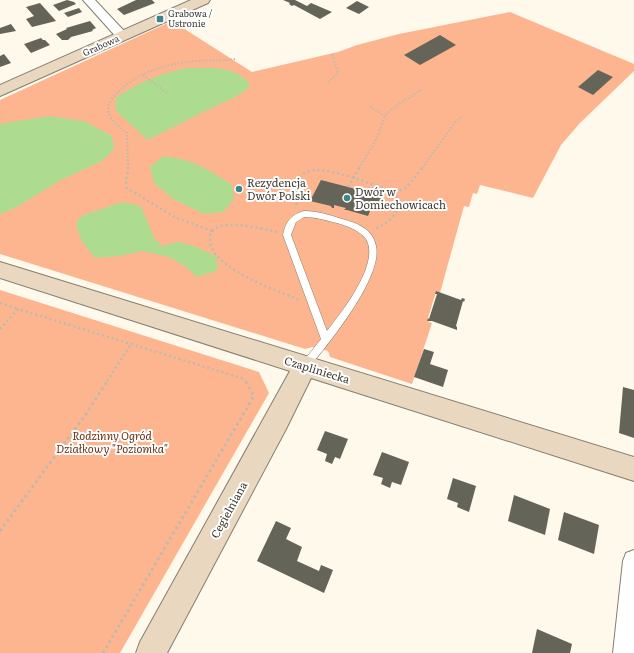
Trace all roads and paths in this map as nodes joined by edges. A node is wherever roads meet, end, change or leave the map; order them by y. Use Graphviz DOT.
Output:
graph roads {
  1 [pos="88,0"];
  2 [pos="203,0"];
  3 [pos="122,36"];
  4 [pos="332,53"];
  5 [pos="235,59"];
  6 [pos="143,75"];
  7 [pos="328,82"];
  8 [pos="422,89"];
  9 [pos="0,91"];
  10 [pos="167,93"];
  11 [pos="370,106"];
  12 [pos="385,116"];
  13 [pos="462,117"];
  14 [pos="353,179"];
  15 [pos="348,187"];
  16 [pos="395,192"];
  17 [pos="302,214"];
  18 [pos="212,231"];
  19 [pos="365,232"];
  20 [pos="287,233"];
  21 [pos="0,270"];
  22 [pos="0,303"];
  23 [pos="314,306"];
  24 [pos="18,309"];
  25 [pos="0,329"];
  26 [pos="325,339"];
  27 [pos="131,344"];
  28 [pos="305,366"];
  29 [pos="634,469"];
  30 [pos="0,531"];
  31 [pos="634,561"];
  32 [pos="103,653"];
  33 [pos="151,653"];
  34 [pos="625,653"];
  1 -- 3 [label="street"];
  2 -- 3 [label="main road, Grabowa"];
  3 -- 9 [label="main road, Grabowa"];
  4 -- 7 [label="path"];
  5 -- 6 [label="path"];
  6 -- 10 [label="path"];
  6 -- 18 [label="path"];
  8 -- 12 [label="path"];
  11 -- 12 [label="path"];
  12 -- 14 [label="path"];
  13 -- 16 [label="path"];
  14 -- 15 [label="path"];
  14 -- 16 [label="path"];
  14 -- 17 [label="path"];
  16 -- 19 [label="path"];
  17 -- 19 [label="lane"];
  17 -- 20 [label="lane"];
  18 -- 20 [label="path"];
  18 -- 23 [label="path"];
  19 -- 26 [label="lane"];
  20 -- 23 [label="lane"];
  21 -- 28 [label="main road, Czapliniecka"];
  22 -- 24 [label="path"];
  23 -- 26 [label="lane"];
  24 -- 25 [label="path"];
  24 -- 27 [label="path"];
  26 -- 28 [label="lane"];
  27 -- 30 [label="path"];
  27 -- 32 [label="path"];
  28 -- 29 [label="main road, Czapliniecka"];
  28 -- 33 [label="main road, Cegielniana"];
  31 -- 34 [label="street"];
}
